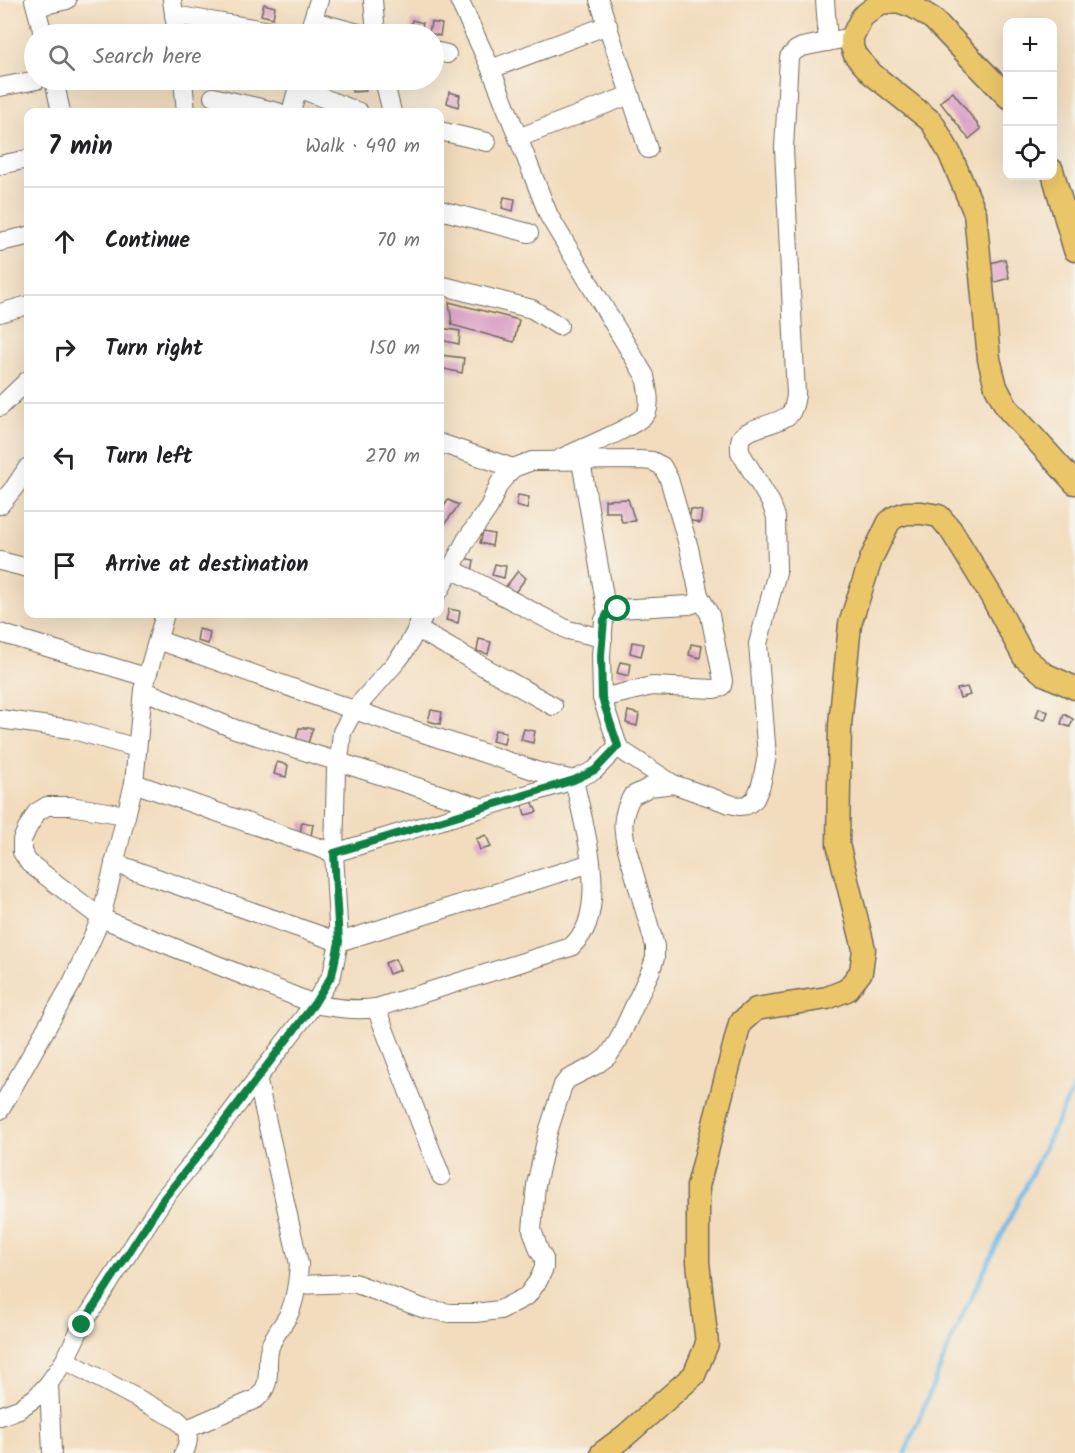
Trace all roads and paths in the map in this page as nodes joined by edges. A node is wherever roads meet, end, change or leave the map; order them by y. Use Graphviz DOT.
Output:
graph roads {
  1 [pos="67,0"];
  2 [pos="319,0"];
  3 [pos="373,0"];
  4 [pos="459,0"];
  5 [pos="599,0"];
  6 [pos="825,0"];
  7 [pos="35,3"];
  8 [pos="173,8"];
  9 [pos="40,24"];
  10 [pos="175,24"];
  11 [pos="244,24"];
  12 [pos="311,24"];
  13 [pos="375,24"];
  14 [pos="608,25"];
  15 [pos="852,37"];
  16 [pos="828,42"];
  17 [pos="492,69"];
  18 [pos="24,82"];
  19 [pos="0,87"];
  20 [pos="56,90"];
  21 [pos="184,90"];
  22 [pos="297,90"];
  23 [pos="312,90"];
  24 [pos="386,90"];
  25 [pos="1003,93"];
  26 [pos="630,95"];
  27 [pos="213,97"];
  28 [pos="60,108"];
  29 [pos="186,108"];
  30 [pos="261,108"];
  31 [pos="292,108"];
  32 [pos="351,108"];
  33 [pos="391,108"];
  34 [pos="444,132"];
  35 [pos="518,138"];
  36 [pos="487,142"];
  37 [pos="648,149"];
  38 [pos="24,160"];
  39 [pos="0,165"];
  40 [pos="1056,180"];
  41 [pos="444,211"];
  42 [pos="529,233"];
  43 [pos="24,237"];
  44 [pos="0,242"];
  45 [pos="1075,250"];
  46 [pos="444,286"];
  47 [pos="24,306"];
  48 [pos="0,313"];
  49 [pos="559,326"];
  50 [pos="24,384"];
  51 [pos="0,407"];
  52 [pos="444,444"];
  53 [pos="554,461"];
  54 [pos="581,461"];
  55 [pos="513,468"];
  56 [pos="1075,483"];
  57 [pos="21,490"];
  58 [pos="0,505"];
  59 [pos="0,561"];
  60 [pos="24,567"];
  61 [pos="450,568"];
  62 [pos="444,581"];
  63 [pos="699,595"];
  64 [pos="607,614"];
  65 [pos="164,618"];
  66 [pos="420,619"];
  67 [pos="0,633"];
  68 [pos="603,638"];
  69 [pos="158,640"];
  70 [pos="145,684"];
  71 [pos="1075,688"];
  72 [pos="602,698"];
  73 [pos="553,706"];
  74 [pos="354,710"];
  75 [pos="0,719"];
  76 [pos="618,746"];
  77 [pos="137,748"];
  78 [pos="339,762"];
  79 [pos="574,780"];
  80 [pos="134,783"];
  81 [pos="673,784"];
  82 [pos="483,808"];
  83 [pos="126,815"];
  84 [pos="334,853"];
  85 [pos="114,863"];
  86 [pos="591,863"];
  87 [pos="101,918"];
  88 [pos="339,942"];
  89 [pos="314,1004"];
  90 [pos="376,1008"];
  91 [pos="257,1078"];
  92 [pos="0,1110"];
  93 [pos="441,1176"];
  94 [pos="298,1285"];
  95 [pos="65,1360"];
  96 [pos="49,1383"];
  97 [pos="0,1416"];
  98 [pos="187,1429"];
  99 [pos="52,1453"];
  100 [pos="184,1453"];
  101 [pos="602,1453"];
  1 -- 7 [label="street"];
  2 -- 12 [label="street"];
  3 -- 13 [label="street"];
  4 -- 17 [label="street"];
  5 -- 14 [label="street"];
  6 -- 16 [label="street"];
  7 -- 9 [label="street"];
  8 -- 10 [label="street"];
  8 -- 11 [label="street"];
  14 -- 17 [label="street"];
  14 -- 26 [label="street"];
  15 -- 16 [label="street"];
  15 -- 25 [label="main road"];
  15 -- 56 [label="main road"];
  16 -- 81 [label="street"];
  17 -- 35 [label="street"];
  18 -- 19 [label="street"];
  20 -- 28 [label="street"];
  21 -- 29 [label="street"];
  22 -- 31 [label="street"];
  23 -- 32 [label="street"];
  24 -- 33 [label="street"];
  26 -- 35 [label="street"];
  26 -- 37 [label="street"];
  27 -- 30 [label="street"];
  34 -- 36 [label="street"];
  35 -- 53 [label="street"];
  38 -- 39 [label="street"];
  40 -- 45 [label="main road"];
  41 -- 42 [label="street"];
  43 -- 44 [label="street"];
  46 -- 49 [label="street"];
  47 -- 48 [label="street"];
  50 -- 51 [label="street"];
  52 -- 55 [label="street"];
  53 -- 54 [label="street"];
  53 -- 55 [label="street"];
  54 -- 63 [label="street"];
  54 -- 64 [label="street"];
  55 -- 61 [label="street"];
  57 -- 58 [label="street"];
  59 -- 60 [label="street"];
  61 -- 62 [label="street"];
  61 -- 68 [label="street"];
  63 -- 64 [label="street"];
  63 -- 72 [label="street"];
  64 -- 68 [label="street"];
  65 -- 69 [label="street"];
  66 -- 73 [label="street"];
  66 -- 74 [label="street"];
  67 -- 70 [label="street"];
  68 -- 72 [label="street"];
  69 -- 70 [label="street"];
  69 -- 74 [label="street"];
  70 -- 77 [label="street"];
  70 -- 78 [label="street"];
  71 -- 101 [label="main road"];
  72 -- 76 [label="street"];
  74 -- 78 [label="street"];
  74 -- 79 [label="street"];
  75 -- 77 [label="street"];
  76 -- 79 [label="street"];
  76 -- 81 [label="street"];
  77 -- 80 [label="street"];
  78 -- 82 [label="street"];
  78 -- 84 [label="street"];
  79 -- 82 [label="street"];
  79 -- 86 [label="street"];
  80 -- 83 [label="street"];
  80 -- 84 [label="street"];
  81 -- 94 [label="street"];
  82 -- 84 [label="street"];
  83 -- 85 [label="street"];
  83 -- 87 [label="street"];
  84 -- 88 [label="street"];
  85 -- 87 [label="street"];
  85 -- 88 [label="street"];
  86 -- 88 [label="street"];
  86 -- 90 [label="street"];
  87 -- 89 [label="street"];
  87 -- 92 [label="street"];
  88 -- 89 [label="street"];
  89 -- 90 [label="street"];
  89 -- 91 [label="street"];
  90 -- 93 [label="street"];
  91 -- 94 [label="street"];
  91 -- 95 [label="street"];
  94 -- 98 [label="street"];
  95 -- 96 [label="street"];
  95 -- 98 [label="street"];
  96 -- 97 [label="street"];
  96 -- 99 [label="street"];
  98 -- 100 [label="street"];
}
